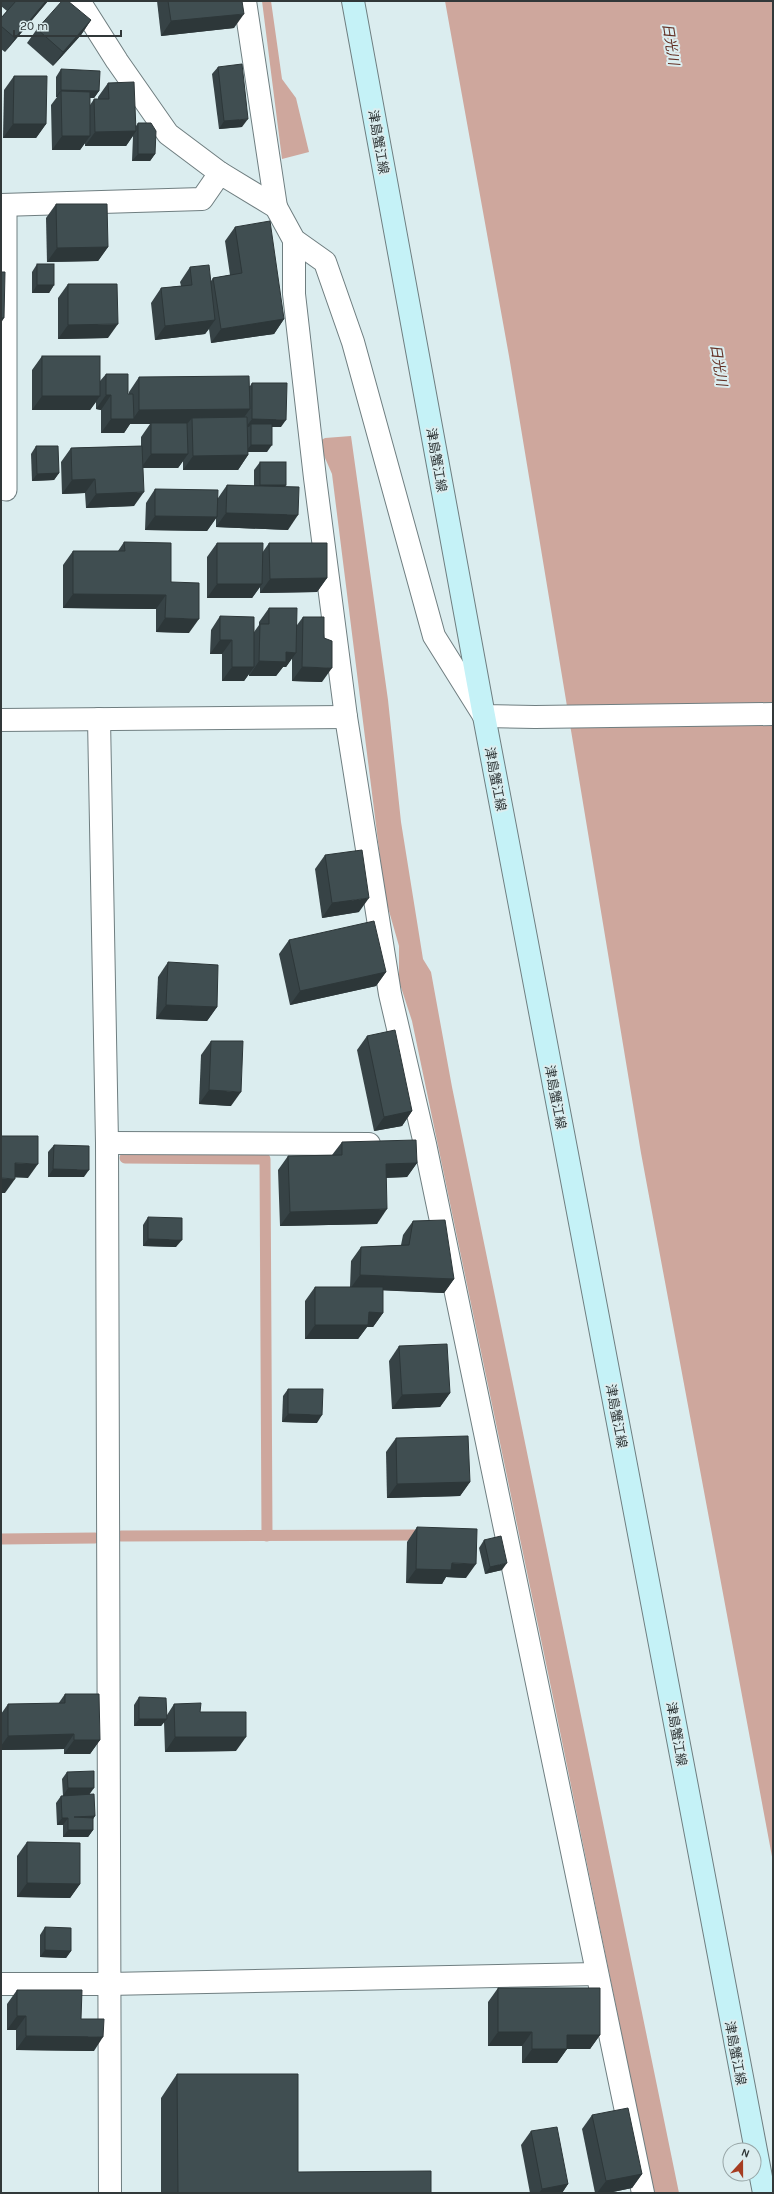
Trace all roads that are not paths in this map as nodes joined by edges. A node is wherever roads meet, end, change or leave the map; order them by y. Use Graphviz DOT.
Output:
graph roads {
  1 [pos="79,1"];
  2 [pos="245,1"];
  3 [pos="353,1"];
  4 [pos="220,173"];
  5 [pos="3,205"];
  6 [pos="276,207"];
  7 [pos="294,240"];
  8 [pos="6,490"];
  9 [pos="773,714"];
  10 [pos="484,716"];
  11 [pos="346,717"];
  12 [pos="99,719"];
  13 [pos="1,720"];
  14 [pos="107,1143"];
  15 [pos="425,1144"];
  16 [pos="597,1974"];
  17 [pos="1,1984"];
  18 [pos="108,1984"];
  19 [pos="110,2193"];
  20 [pos="643,2193"];
  21 [pos="764,2193"];
  1 -- 4 [label="street"];
  2 -- 6 [label="street"];
  3 -- 10 [label="main road, 津島蟹江線"];
  4 -- 5 [label="street"];
  4 -- 6 [label="street"];
  5 -- 8 [label="lane"];
  6 -- 7 [label="street"];
  7 -- 10 [label="street"];
  7 -- 11 [label="street"];
  9 -- 10 [label="street"];
  10 -- 21 [label="main road, 津島蟹江線"];
  11 -- 12 [label="street"];
  11 -- 15 [label="street"];
  12 -- 13 [label="street"];
  12 -- 14 [label="street"];
  14 -- 15 [label="street"];
  14 -- 18 [label="street"];
  15 -- 16 [label="street"];
  16 -- 18 [label="street"];
  16 -- 20 [label="street"];
  17 -- 18 [label="street"];
  18 -- 19 [label="street"];
}
